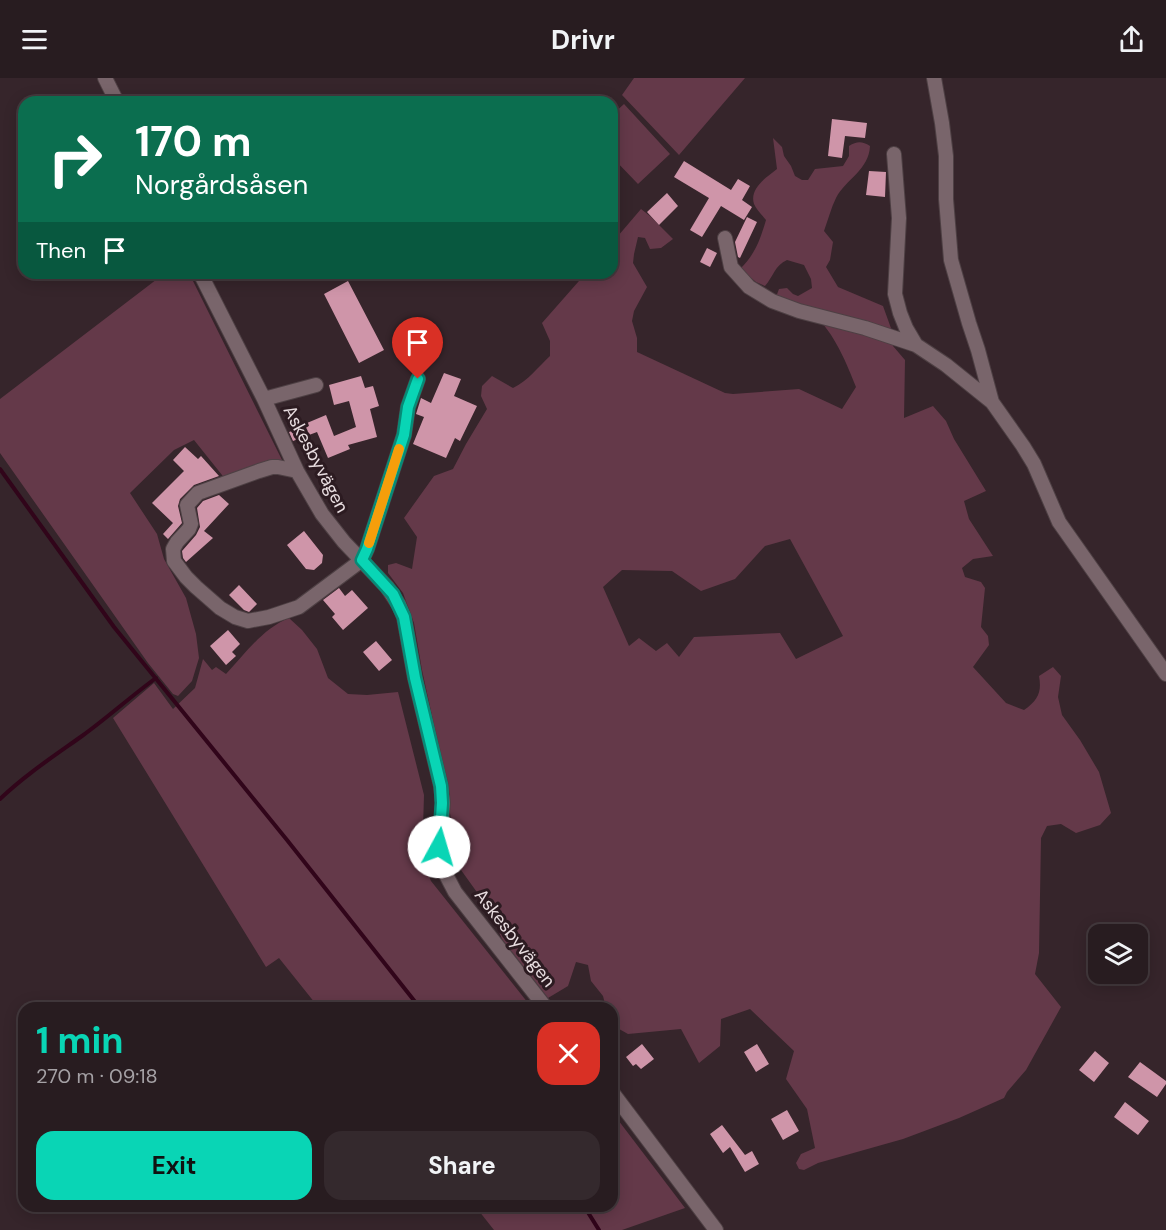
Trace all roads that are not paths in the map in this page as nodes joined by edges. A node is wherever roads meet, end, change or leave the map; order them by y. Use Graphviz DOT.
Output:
graph roads {
  1 [pos="105,78"];
  2 [pos="934,78"];
  3 [pos="114,96"];
  4 [pos="894,154"];
  5 [pos="725,238"];
  6 [pos="203,279"];
  7 [pos="916,345"];
  8 [pos="418,379"];
  9 [pos="316,385"];
  10 [pos="264,399"];
  11 [pos="992,402"];
  12 [pos="297,471"];
  13 [pos="362,560"];
  14 [pos="1166,674"];
  15 [pos="541,1002"];
  16 [pos="618,1100"];
  17 [pos="716,1230"];
  1 -- 3 [label="street"];
  2 -- 11 [label="street"];
  4 -- 7 [label="street"];
  5 -- 7 [label="street"];
  6 -- 10 [label="street, Askesbyvägen"];
  7 -- 11 [label="street"];
  8 -- 13 [label="street"];
  9 -- 10 [label="street"];
  10 -- 12 [label="street, Askesbyvägen"];
  11 -- 14 [label="street"];
  12 -- 13 [label="street, Askesbyvägen"];
  12 -- 13 [label="street"];
  13 -- 15 [label="street, Askesbyvägen"];
  16 -- 17 [label="street"];
}
